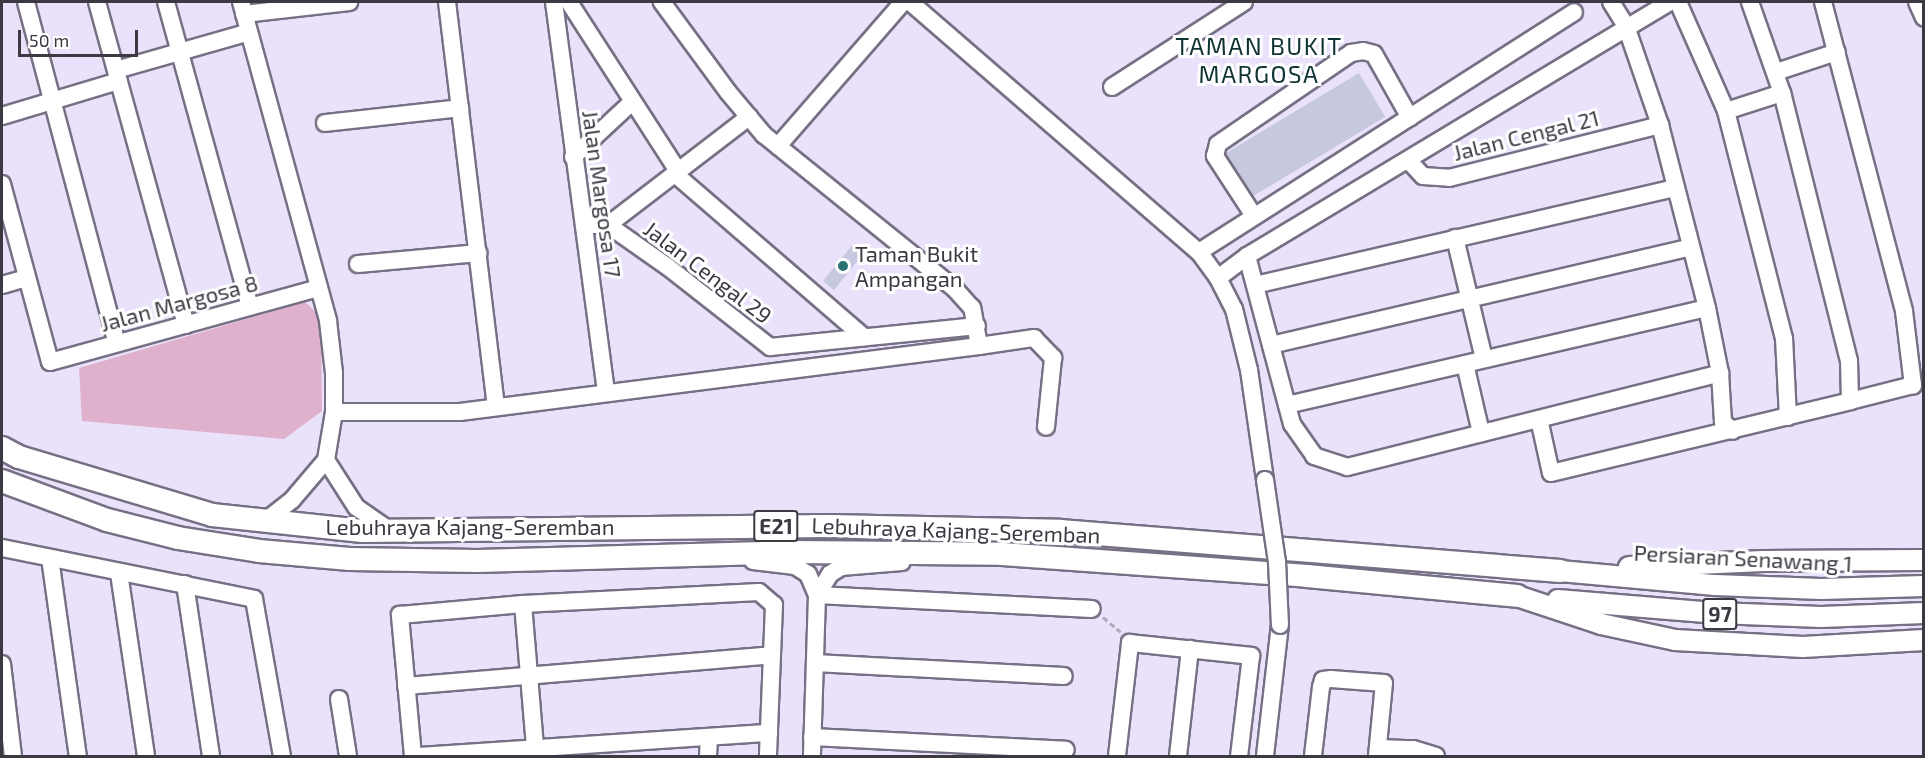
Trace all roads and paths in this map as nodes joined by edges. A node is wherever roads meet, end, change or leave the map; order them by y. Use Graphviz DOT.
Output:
graph roads {
  1 [pos="26,2"];
  2 [pos="97,2"];
  3 [pos="166,2"];
  4 [pos="349,2"];
  5 [pos="447,2"];
  6 [pos="554,2"];
  7 [pos="569,2"];
  8 [pos="662,2"];
  9 [pos="903,2"];
  10 [pos="910,2"];
  11 [pos="1244,2"];
  12 [pos="1611,2"];
  13 [pos="1670,2"];
  14 [pos="1678,2"];
  15 [pos="1750,2"];
  16 [pos="1823,2"];
  17 [pos="1917,2"];
  18 [pos="242,8"];
  19 [pos="1574,12"];
  20 [pos="1923,18"];
  21 [pos="1626,26"];
  22 [pos="249,32"];
  23 [pos="180,51"];
  24 [pos="1837,52"];
  25 [pos="1776,72"];
  26 [pos="117,75"];
  27 [pos="1112,87"];
  28 [pos="1782,93"];
  29 [pos="53,100"];
  30 [pos="632,102"];
  31 [pos="460,108"];
  32 [pos="1726,111"];
  33 [pos="2,116"];
  34 [pos="748,117"];
  35 [pos="1410,118"];
  36 [pos="325,123"];
  37 [pos="1660,125"];
  38 [pos="778,147"];
  39 [pos="573,157"];
  40 [pos="1408,160"];
  41 [pos="676,173"];
  42 [pos="2,183"];
  43 [pos="1676,188"];
  44 [pos="1254,216"];
  45 [pos="585,225"];
  46 [pos="608,225"];
  47 [pos="1455,238"];
  48 [pos="1691,247"];
  49 [pos="1199,252"];
  50 [pos="478,253"];
  51 [pos="1247,256"];
  52 [pos="358,264"];
  53 [pos="1218,278"];
  54 [pos="27,279"];
  55 [pos="2,285"];
  56 [pos="1255,285"];
  57 [pos="319,288"];
  58 [pos="1469,298"];
  59 [pos="250,307"];
  60 [pos="1707,308"];
  61 [pos="186,325"];
  62 [pos="977,326"];
  63 [pos="864,337"];
  64 [pos="117,343"];
  65 [pos="1271,345"];
  66 [pos="980,346"];
  67 [pos="1484,359"];
  68 [pos="1465,364"];
  69 [pos="1719,373"];
  70 [pos="606,392"];
  71 [pos="1850,401"];
  72 [pos="1287,405"];
  73 [pos="496,407"];
  74 [pos="334,412"];
  75 [pos="1788,417"];
  76 [pos="1539,418"];
  77 [pos="1046,428"];
  78 [pos="1732,431"];
  79 [pos="1481,433"];
  80 [pos="2,448"];
  81 [pos="326,460"];
  82 [pos="2,481"];
  83 [pos="266,521"];
  84 [pos="389,530"];
  85 [pos="2,548"];
  86 [pos="688,554"];
  87 [pos="1002,554"];
  88 [pos="50,558"];
  89 [pos="1923,560"];
  90 [pos="1560,571"];
  91 [pos="119,573"];
  92 [pos="185,584"];
  93 [pos="1923,586"];
  94 [pos="817,595"];
  95 [pos="1517,596"];
  96 [pos="522,604"];
  97 [pos="1092,609"];
  98 [pos="1923,613"];
  99 [pos="1923,640"];
  100 [pos="1130,643"];
  101 [pos="1190,649"];
  102 [pos="772,655"];
  103 [pos="815,663"];
  104 [pos="2,664"];
  105 [pos="528,675"];
  106 [pos="1064,676"];
  107 [pos="406,686"];
  108 [pos="3,695"];
  109 [pos="339,699"];
  110 [pos="769,733"];
  111 [pos="709,737"];
  112 [pos="812,737"];
  113 [pos="535,748"];
  114 [pos="640,749"];
  115 [pos="1066,750"];
  116 [pos="572,751"];
  117 [pos="1378,752"];
  118 [pos="502,753"];
  119 [pos="436,755"];
  120 [pos="13,756"];
  121 [pos="78,756"];
  122 [pos="146,756"];
  123 [pos="212,756"];
  124 [pos="282,756"];
  125 [pos="348,756"];
  126 [pos="413,756"];
  127 [pos="419,756"];
  128 [pos="708,756"];
  129 [pos="768,756"];
  130 [pos="812,756"];
  131 [pos="1117,756"];
  132 [pos="1178,756"];
  133 [pos="1239,756"];
  134 [pos="1265,756"];
  135 [pos="1313,756"];
  136 [pos="1436,756"];
  1 -- 29 [label="street"];
  2 -- 26 [label="street"];
  3 -- 23 [label="street"];
  4 -- 18 [label="street"];
  5 -- 31 [label="street"];
  6 -- 39 [label="street, Jalan Margosa 17"];
  7 -- 30 [label="street"];
  8 -- 34 [label="street"];
  9 -- 38 [label="street"];
  10 -- 49 [label="street"];
  11 -- 27 [label="street"];
  12 -- 21 [label="street"];
  13 -- 21 [label="street"];
  14 -- 32 [label="street"];
  15 -- 25 [label="street"];
  16 -- 24 [label="street"];
  17 -- 20 [label="street"];
  18 -- 22 [label="street"];
  19 -- 35 [label="street"];
  21 -- 37 [label="street"];
  21 -- 40 [label="street"];
  22 -- 23 [label="street"];
  22 -- 57 [label="street"];
  23 -- 26 [label="street"];
  23 -- 59 [label="street"];
  24 -- 25 [label="street"];
  24 -- 71 [label="street"];
  25 -- 28 [label="street"];
  26 -- 29 [label="street"];
  26 -- 61 [label="street"];
  28 -- 32 [label="street"];
  28 -- 71 [label="street"];
  29 -- 33 [label="street"];
  29 -- 64 [label="street"];
  30 -- 39 [label="street"];
  30 -- 41 [label="street"];
  31 -- 36 [label="street"];
  31 -- 50 [label="street"];
  32 -- 75 [label="street"];
  34 -- 38 [label="street"];
  34 -- 41 [label="street"];
  35 -- 44 [label="street"];
  35 -- 44 [label="street"];
  37 -- 40 [label="street, Jalan Cengal 21"];
  37 -- 43 [label="street"];
  38 -- 62 [label="street"];
  39 -- 45 [label="street, Jalan Margosa 17"];
  40 -- 51 [label="street"];
  41 -- 46 [label="street"];
  41 -- 63 [label="street"];
  42 -- 54 [label="street"];
  43 -- 47 [label="street"];
  43 -- 48 [label="street"];
  44 -- 49 [label="street"];
  45 -- 46 [label="street, Jalan Cengal 29"];
  45 -- 70 [label="street, Jalan Margosa 17"];
  46 -- 63 [label="street, Jalan Cengal 29"];
  47 -- 56 [label="street"];
  47 -- 58 [label="street"];
  48 -- 58 [label="street"];
  48 -- 60 [label="street"];
  49 -- 53 [label="street"];
  50 -- 52 [label="street"];
  50 -- 73 [label="street"];
  51 -- 53 [label="street"];
  51 -- 56 [label="street"];
  53 -- 134 [label="street, bridge"];
  54 -- 55 [label="street"];
  54 -- 64 [label="street, Jalan Margosa 8"];
  56 -- 65 [label="street"];
  57 -- 59 [label="street, Jalan Margosa 8"];
  57 -- 74 [label="street"];
  58 -- 65 [label="street"];
  58 -- 67 [label="street"];
  59 -- 61 [label="street, Jalan Margosa 8"];
  60 -- 67 [label="street"];
  60 -- 69 [label="street"];
  61 -- 64 [label="street, Jalan Margosa 8"];
  62 -- 63 [label="street"];
  62 -- 66 [label="street"];
  65 -- 72 [label="street"];
  66 -- 70 [label="street"];
  66 -- 77 [label="street"];
  67 -- 68 [label="street"];
  68 -- 72 [label="street"];
  68 -- 79 [label="street"];
  69 -- 76 [label="street"];
  69 -- 78 [label="street"];
  70 -- 73 [label="street"];
  71 -- 75 [label="street"];
  72 -- 79 [label="street"];
  73 -- 74 [label="street"];
  74 -- 81 [label="street"];
  75 -- 78 [label="street"];
  76 -- 78 [label="street"];
  76 -- 79 [label="street"];
  80 -- 83 [label="highway, Lebuhraya Kajang-Seremban / E21"];
  81 -- 83 [label="street"];
  81 -- 84 [label="street"];
  82 -- 86 [label="highway, Lebuhraya Kajang-Seremban / E21"];
  83 -- 84 [label="highway, Lebuhraya Kajang-Seremban / E21"];
  84 -- 90 [label="highway, Lebuhraya Kajang-Seremban / E21"];
  85 -- 88 [label="street"];
  86 -- 87 [label="highway, Lebuhraya Kajang-Seremban / E21"];
  86 -- 94 [label="street"];
  87 -- 94 [label="street"];
  87 -- 95 [label="highway, Lebuhraya Kajang-Seremban / E21"];
  88 -- 91 [label="street"];
  88 -- 121 [label="street"];
  89 -- 90 [label="main road"];
  90 -- 93 [label="main road, Persiaran Senawang 1 / 97"];
  91 -- 92 [label="street"];
  91 -- 122 [label="street"];
  92 -- 123 [label="street"];
  92 -- 124 [label="street"];
  94 -- 97 [label="street"];
  94 -- 103 [label="street"];
  95 -- 98 [label="main road, 97"];
  95 -- 99 [label="main road"];
  96 -- 102 [label="street"];
  96 -- 105 [label="street"];
  96 -- 107 [label="street"];
  97 -- 100 [label="path"];
  100 -- 101 [label="street"];
  100 -- 131 [label="street"];
  101 -- 132 [label="street"];
  101 -- 133 [label="street"];
  102 -- 105 [label="street"];
  102 -- 110 [label="street"];
  103 -- 106 [label="street"];
  103 -- 112 [label="street"];
  104 -- 108 [label="street"];
  105 -- 107 [label="street"];
  105 -- 113 [label="street"];
  107 -- 126 [label="street"];
  108 -- 120 [label="street"];
  109 -- 125 [label="street"];
  110 -- 111 [label="street"];
  110 -- 129 [label="street"];
  111 -- 114 [label="street"];
  111 -- 128 [label="street"];
  112 -- 115 [label="street"];
  112 -- 130 [label="street"];
  113 -- 116 [label="street"];
  113 -- 118 [label="street"];
  114 -- 116 [label="street"];
  117 -- 135 [label="street"];
  117 -- 136 [label="street"];
  118 -- 119 [label="street"];
  119 -- 127 [label="street"];
}
